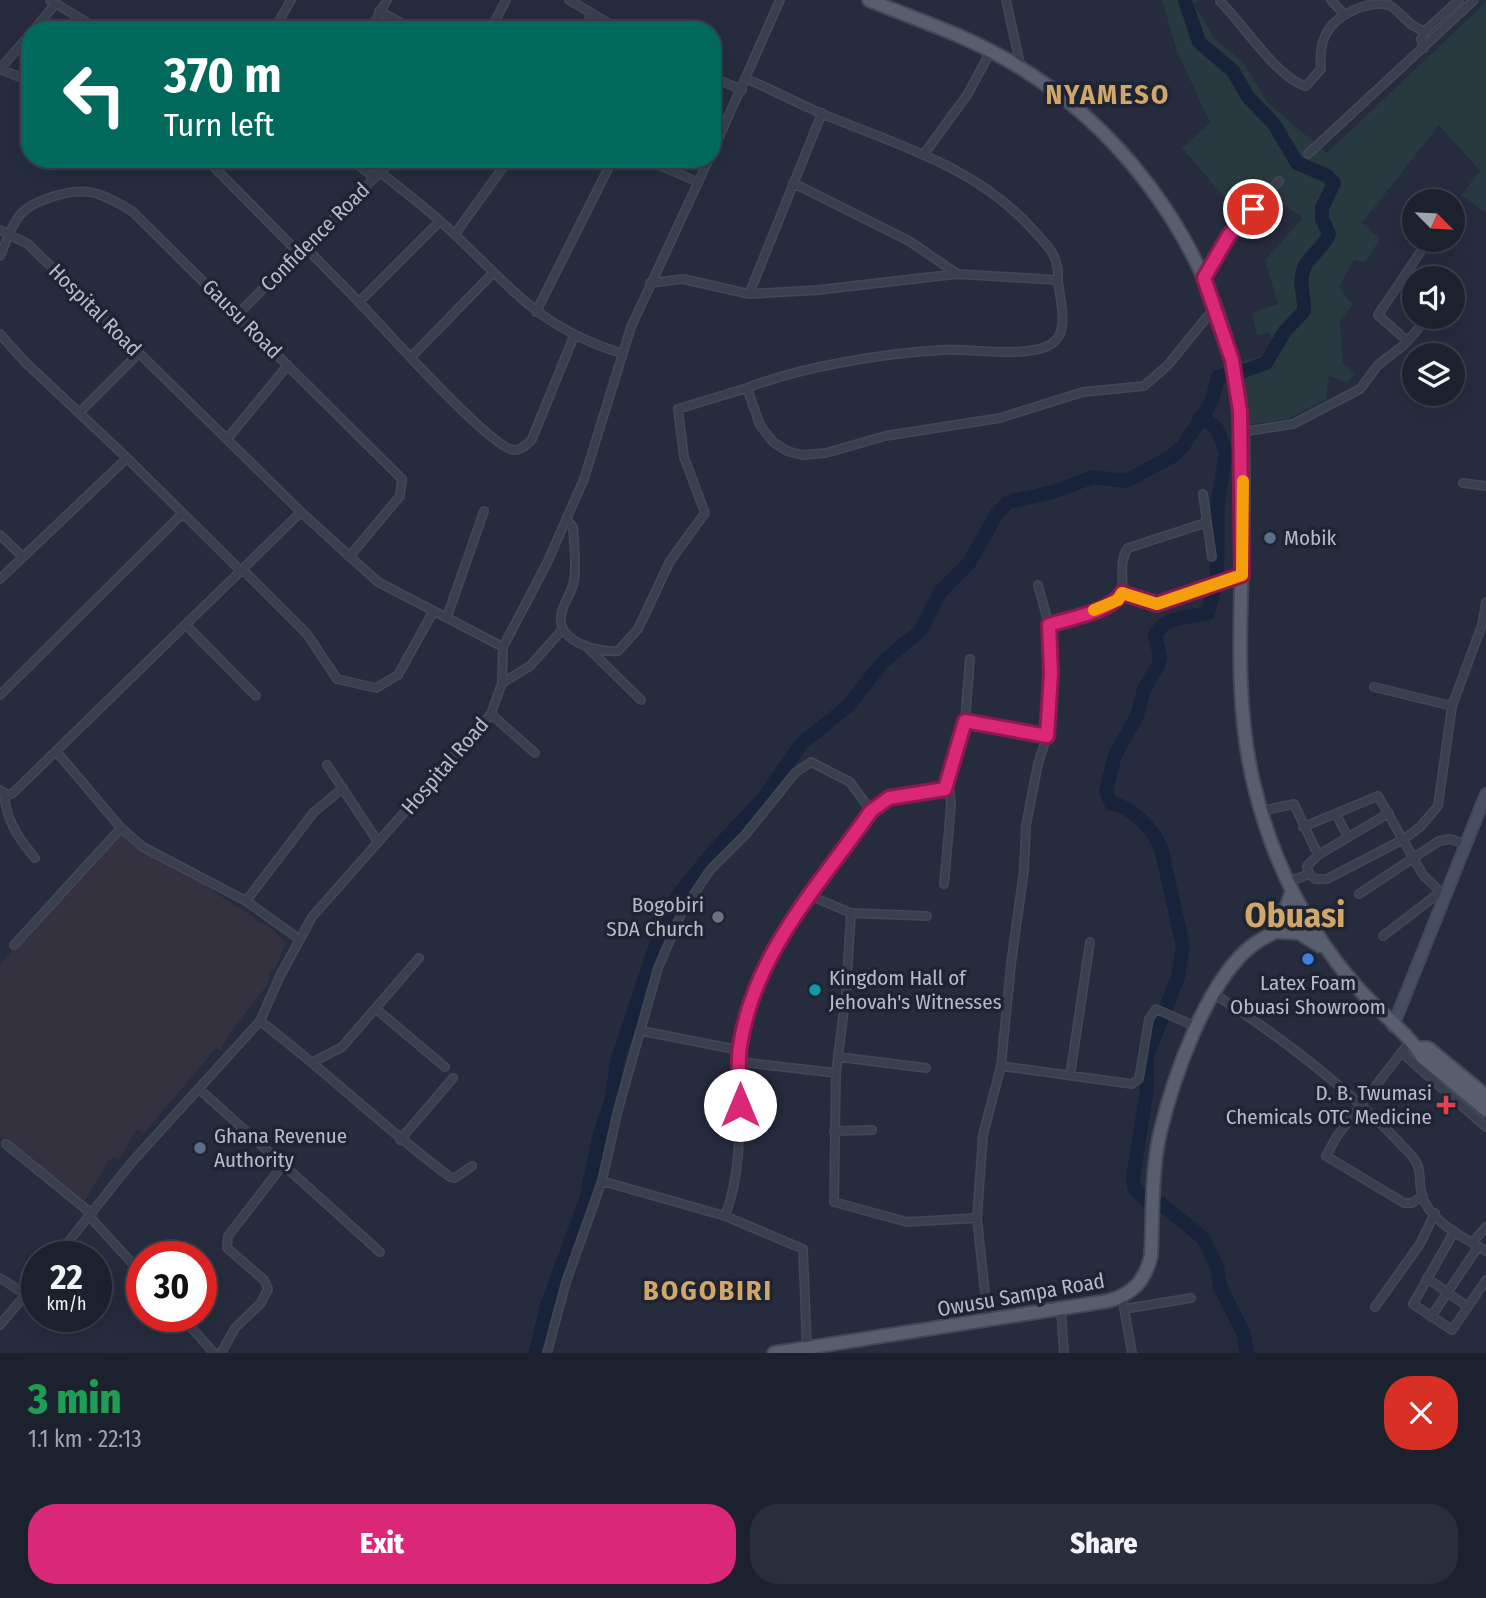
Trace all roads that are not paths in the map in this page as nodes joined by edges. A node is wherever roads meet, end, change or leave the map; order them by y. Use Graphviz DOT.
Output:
graph roads {
  1 [pos="279,0"];
  2 [pos="387,0"];
  3 [pos="506,0"];
  4 [pos="569,0"];
  5 [pos="780,0"];
  6 [pos="869,0"];
  7 [pos="1006,0"];
  8 [pos="1331,0"];
  9 [pos="1459,0"];
  10 [pos="1474,0"];
  11 [pos="1220,1"];
  12 [pos="53,2"];
  13 [pos="290,2"];
  14 [pos="379,11"];
  15 [pos="592,13"];
  16 [pos="1345,15"];
  17 [pos="40,21"];
  18 [pos="84,21"];
  19 [pos="279,21"];
  20 [pos="374,21"];
  21 [pos="397,21"];
  22 [pos="495,21"];
  23 [pos="588,21"];
  24 [pos="605,21"];
  25 [pos="1425,31"];
  26 [pos="21,45"];
  27 [pos="1424,48"];
  28 [pos="991,51"];
  29 [pos="1021,68"];
  30 [pos="1,69"];
  31 [pos="21,77"];
  32 [pos="747,79"];
  33 [pos="721,81"];
  34 [pos="742,90"];
  35 [pos="822,113"];
  36 [pos="721,134"];
  37 [pos="924,154"];
  38 [pos="1308,154"];
  39 [pos="216,168"];
  40 [pos="365,168"];
  41 [pos="385,168"];
  42 [pos="502,168"];
  43 [pos="608,168"];
  44 [pos="666,168"];
  45 [pos="705,168"];
  46 [pos="378,176"];
  47 [pos="1279,181"];
  48 [pos="698,182"];
  49 [pos="793,184"];
  50 [pos="440,221"];
  51 [pos="0,230"];
  52 [pos="9,234"];
  53 [pos="454,234"];
  54 [pos="302,250"];
  55 [pos="1420,252"];
  56 [pos="0,256"];
  57 [pos="492,274"];
  58 [pos="957,274"];
  59 [pos="1204,278"];
  60 [pos="1058,280"];
  61 [pos="650,283"];
  62 [pos="749,294"];
  63 [pos="359,302"];
  64 [pos="1215,307"];
  65 [pos="536,313"];
  66 [pos="237,315"];
  67 [pos="1417,329"];
  68 [pos="0,334"];
  69 [pos="574,335"];
  70 [pos="1406,340"];
  71 [pos="621,353"];
  72 [pos="138,354"];
  73 [pos="412,356"];
  74 [pos="288,365"];
  75 [pos="747,388"];
  76 [pos="80,412"];
  77 [pos="1242,432"];
  78 [pos="228,439"];
  79 [pos="127,458"];
  80 [pos="1463,482"];
  81 [pos="1486,486"];
  82 [pos="1203,494"];
  83 [pos="484,511"];
  84 [pos="301,512"];
  85 [pos="182,514"];
  86 [pos="566,519"];
  87 [pos="1205,523"];
  88 [pos="0,535"];
  89 [pos="23,556"];
  90 [pos="349,557"];
  91 [pos="1212,557"];
  92 [pos="241,569"];
  93 [pos="1242,575"];
  94 [pos="0,579"];
  95 [pos="1038,585"];
  96 [pos="1122,593"];
  97 [pos="1486,602"];
  98 [pos="433,612"];
  99 [pos="447,617"];
  100 [pos="186,625"];
  101 [pos="1049,625"];
  102 [pos="563,629"];
  103 [pos="586,646"];
  104 [pos="503,647"];
  105 [pos="970,659"];
  106 [pos="502,683"];
  107 [pos="1374,687"];
  108 [pos="0,695"];
  109 [pos="256,696"];
  110 [pos="641,700"];
  111 [pos="1452,706"];
  112 [pos="491,714"];
  113 [pos="965,721"];
  114 [pos="1047,736"];
  115 [pos="56,751"];
  116 [pos="536,753"];
  117 [pos="327,765"];
  118 [pos="949,784"];
  119 [pos="343,788"];
  120 [pos="2,792"];
  121 [pos="1486,794"];
  122 [pos="1484,806"];
  123 [pos="871,811"];
  124 [pos="1262,811"];
  125 [pos="1389,813"];
  126 [pos="1336,814"];
  127 [pos="1303,827"];
  128 [pos="121,828"];
  129 [pos="1348,837"];
  130 [pos="1404,839"];
  131 [pos="378,842"];
  132 [pos="1467,845"];
  133 [pos="1318,855"];
  134 [pos="1413,857"];
  135 [pos="35,858"];
  136 [pos="1309,874"];
  137 [pos="944,884"];
  138 [pos="1290,887"];
  139 [pos="1359,894"];
  140 [pos="1442,895"];
  141 [pos="811,896"];
  142 [pos="246,901"];
  143 [pos="851,913"];
  144 [pos="927,916"];
  145 [pos="1306,918"];
  146 [pos="1275,931"];
  147 [pos="1382,936"];
  148 [pos="299,939"];
  149 [pos="1090,942"];
  150 [pos="14,945"];
  151 [pos="1327,951"];
  152 [pos="419,958"];
  153 [pos="1213,993"];
  154 [pos="376,1009"];
  155 [pos="260,1021"];
  156 [pos="1393,1026"];
  157 [pos="1197,1027"];
  158 [pos="642,1031"];
  159 [pos="1415,1044"];
  160 [pos="739,1049"];
  161 [pos="1402,1053"];
  162 [pos="839,1056"];
  163 [pos="313,1062"];
  164 [pos="740,1062"];
  165 [pos="1001,1066"];
  166 [pos="445,1067"];
  167 [pos="926,1068"];
  168 [pos="836,1073"];
  169 [pos="1070,1076"];
  170 [pos="453,1078"];
  171 [pos="199,1089"];
  172 [pos="1486,1096"];
  173 [pos="1361,1107"];
  174 [pos="1486,1110"];
  175 [pos="1486,1127"];
  176 [pos="872,1130"];
  177 [pos="834,1131"];
  178 [pos="400,1140"];
  179 [pos="6,1144"];
  180 [pos="283,1165"];
  181 [pos="472,1166"];
  182 [pos="602,1181"];
  183 [pos="1423,1196"];
  184 [pos="1435,1213"];
  185 [pos="91,1216"];
  186 [pos="725,1216"];
  187 [pos="977,1218"];
  188 [pos="1486,1227"];
  189 [pos="1454,1232"];
  190 [pos="70,1241"];
  191 [pos="1479,1247"];
  192 [pos="380,1252"];
  193 [pos="126,1255"];
  194 [pos="0,1278"];
  195 [pos="1427,1278"];
  196 [pos="1486,1280"];
  197 [pos="21,1291"];
  198 [pos="1448,1292"];
  199 [pos="1191,1298"];
  200 [pos="21,1299"];
  201 [pos="1123,1303"];
  202 [pos="1375,1307"];
  203 [pos="1468,1307"];
  204 [pos="1061,1309"];
  205 [pos="1430,1317"];
  206 [pos="988,1321"];
  207 [pos="0,1325"];
  208 [pos="195,1332"];
  209 [pos="813,1350"];
  210 [pos="214,1353"];
  211 [pos="221,1353"];
  212 [pos="547,1353"];
  213 [pos="774,1353"];
  214 [pos="1064,1353"];
  215 [pos="1132,1353"];
  1 -- 13 [label="street"];
  2 -- 14 [label="street"];
  3 -- 22 [label="street"];
  4 -- 15 [label="street"];
  5 -- 32 [label="street"];
  6 -- 28 [label="main road"];
  7 -- 29 [label="street"];
  8 -- 16 [label="street"];
  9 -- 25 [label="street"];
  10 -- 27 [label="street"];
  11 -- 16 [label="street"];
  12 -- 17 [label="street"];
  12 -- 18 [label="street"];
  13 -- 19 [label="street"];
  14 -- 20 [label="street"];
  14 -- 21 [label="street"];
  15 -- 23 [label="street"];
  15 -- 24 [label="street"];
  16 -- 25 [label="street"];
  25 -- 27 [label="street"];
  26 -- 30 [label="street"];
  27 -- 38 [label="street"];
  28 -- 29 [label="main road"];
  28 -- 37 [label="street"];
  29 -- 59 [label="main road"];
  30 -- 31 [label="street"];
  32 -- 34 [label="street"];
  32 -- 35 [label="street"];
  33 -- 34 [label="street"];
  34 -- 36 [label="street"];
  35 -- 37 [label="street"];
  35 -- 49 [label="street"];
  37 -- 60 [label="street"];
  39 -- 54 [label="street"];
  40 -- 46 [label="street"];
  41 -- 46 [label="street, Confidence Road"];
  42 -- 53 [label="street"];
  43 -- 65 [label="street"];
  44 -- 48 [label="street"];
  45 -- 48 [label="street"];
  46 -- 50 [label="street"];
  46 -- 54 [label="street, Confidence Road"];
  47 -- 59 [label="street"];
  48 -- 61 [label="street"];
  49 -- 58 [label="street"];
  49 -- 62 [label="street"];
  50 -- 53 [label="street"];
  50 -- 63 [label="street"];
  51 -- 52 [label="street, Hospital Road"];
  52 -- 56 [label="street, Gausu Road"];
  52 -- 66 [label="street, Gausu Road"];
  52 -- 72 [label="street, Hospital Road"];
  53 -- 57 [label="street"];
  54 -- 63 [label="street"];
  54 -- 66 [label="street, Confidence Road"];
  55 -- 70 [label="street"];
  57 -- 65 [label="street"];
  57 -- 73 [label="street"];
  58 -- 60 [label="street"];
  58 -- 62 [label="street"];
  59 -- 64 [label="main road"];
  60 -- 75 [label="street"];
  61 -- 62 [label="street"];
  61 -- 71 [label="street"];
  63 -- 73 [label="street"];
  64 -- 75 [label="street"];
  64 -- 77 [label="main road"];
  65 -- 69 [label="street"];
  66 -- 74 [label="street, Gausu Road"];
  67 -- 70 [label="street"];
  68 -- 76 [label="street"];
  69 -- 71 [label="street"];
  69 -- 73 [label="street"];
  70 -- 77 [label="street"];
  71 -- 86 [label="street"];
  72 -- 76 [label="street"];
  72 -- 78 [label="street, Hospital Road"];
  74 -- 78 [label="street"];
  74 -- 90 [label="street, Gausu Road"];
  75 -- 103 [label="street"];
  76 -- 79 [label="street"];
  77 -- 93 [label="main road"];
  78 -- 84 [label="street, Hospital Road"];
  79 -- 85 [label="street"];
  79 -- 89 [label="street"];
  80 -- 81 [label="street"];
  82 -- 87 [label="street"];
  83 -- 99 [label="street"];
  84 -- 90 [label="street, Hospital Road"];
  84 -- 92 [label="street"];
  85 -- 92 [label="street"];
  85 -- 108 [label="street"];
  86 -- 102 [label="street"];
  86 -- 104 [label="street"];
  87 -- 91 [label="street"];
  87 -- 96 [label="street"];
  88 -- 89 [label="street"];
  89 -- 94 [label="street"];
  90 -- 98 [label="street, Hospital Road"];
  92 -- 98 [label="street"];
  92 -- 100 [label="street"];
  93 -- 96 [label="street"];
  93 -- 124 [label="main road"];
  95 -- 101 [label="street"];
  96 -- 101 [label="street"];
  97 -- 111 [label="street"];
  98 -- 99 [label="street, Hospital Road"];
  99 -- 104 [label="street, Hospital Road"];
  100 -- 109 [label="street"];
  100 -- 115 [label="street"];
  101 -- 114 [label="street"];
  102 -- 103 [label="street"];
  102 -- 106 [label="street"];
  103 -- 110 [label="street"];
  104 -- 106 [label="street, Hospital Road"];
  105 -- 113 [label="street"];
  106 -- 112 [label="street, Hospital Road"];
  107 -- 111 [label="street"];
  111 -- 130 [label="street"];
  112 -- 116 [label="street"];
  112 -- 131 [label="street, Hospital Road"];
  113 -- 114 [label="street"];
  113 -- 118 [label="street"];
  114 -- 165 [label="street"];
  115 -- 120 [label="street"];
  115 -- 128 [label="street"];
  117 -- 119 [label="street"];
  118 -- 123 [label="street"];
  118 -- 137 [label="street"];
  119 -- 131 [label="street"];
  119 -- 142 [label="street"];
  120 -- 135 [label="street"];
  121 -- 122 [label="street"];
  122 -- 132 [label="street"];
  123 -- 141 [label="street"];
  123 -- 158 [label="street"];
  124 -- 127 [label="street"];
  124 -- 138 [label="main road"];
  125 -- 126 [label="street"];
  125 -- 129 [label="street"];
  125 -- 130 [label="street"];
  126 -- 127 [label="street"];
  126 -- 129 [label="street"];
  127 -- 133 [label="street"];
  128 -- 142 [label="street"];
  128 -- 150 [label="street"];
  129 -- 133 [label="street"];
  130 -- 134 [label="street"];
  130 -- 136 [label="street"];
  131 -- 148 [label="street, Hospital Road"];
  132 -- 134 [label="street"];
  132 -- 140 [label="street"];
  133 -- 136 [label="street"];
  134 -- 139 [label="street"];
  134 -- 140 [label="street"];
  136 -- 138 [label="street"];
  138 -- 145 [label="main road"];
  138 -- 146 [label="main road"];
  140 -- 147 [label="street"];
  140 -- 156 [label="street"];
  141 -- 143 [label="street"];
  141 -- 160 [label="street"];
  142 -- 148 [label="street"];
  143 -- 144 [label="street"];
  143 -- 162 [label="street"];
  145 -- 146 [label="main road, Owusu Sampa Road"];
  145 -- 151 [label="main road"];
  146 -- 151 [label="main road"];
  146 -- 153 [label="main road, Owusu Sampa Road"];
  148 -- 155 [label="street, Hospital Road"];
  149 -- 169 [label="street"];
  151 -- 156 [label="main road"];
  152 -- 154 [label="street"];
  153 -- 157 [label="main road, Owusu Sampa Road"];
  153 -- 173 [label="street"];
  154 -- 163 [label="street"];
  154 -- 166 [label="street"];
  155 -- 163 [label="street"];
  155 -- 171 [label="street, Hospital Road"];
  156 -- 159 [label="main road"];
  157 -- 169 [label="street"];
  157 -- 201 [label="main road, Owusu Sampa Road"];
  158 -- 160 [label="street"];
  158 -- 182 [label="street"];
  159 -- 161 [label="street"];
  159 -- 172 [label="main road"];
  159 -- 174 [label="main road"];
  160 -- 164 [label="street"];
  161 -- 173 [label="street"];
  161 -- 175 [label="street"];
  162 -- 167 [label="street"];
  162 -- 168 [label="street"];
  163 -- 178 [label="street"];
  164 -- 168 [label="street"];
  164 -- 186 [label="street"];
  165 -- 169 [label="street"];
  165 -- 187 [label="street"];
  168 -- 177 [label="street"];
  170 -- 178 [label="street"];
  171 -- 180 [label="street"];
  171 -- 185 [label="street, Hospital Road"];
  173 -- 183 [label="street"];
  173 -- 183 [label="street"];
  176 -- 177 [label="street"];
  177 -- 187 [label="street"];
  178 -- 181 [label="street"];
  179 -- 185 [label="street"];
  180 -- 192 [label="street"];
  180 -- 211 [label="street"];
  182 -- 186 [label="street"];
  182 -- 212 [label="street"];
  183 -- 184 [label="street"];
  184 -- 189 [label="street"];
  184 -- 202 [label="street"];
  185 -- 190 [label="street, Hospital Road"];
  185 -- 193 [label="street"];
  186 -- 209 [label="street"];
  187 -- 206 [label="street"];
  188 -- 191 [label="street"];
  189 -- 191 [label="street"];
  189 -- 195 [label="street"];
  191 -- 198 [label="street"];
  194 -- 197 [label="street"];
  195 -- 198 [label="street"];
  195 -- 205 [label="street"];
  196 -- 203 [label="street"];
  198 -- 203 [label="street"];
  198 -- 205 [label="street"];
  199 -- 201 [label="street"];
  200 -- 207 [label="street"];
  201 -- 204 [label="main road, Owusu Sampa Road"];
  201 -- 215 [label="street"];
  203 -- 205 [label="street"];
  204 -- 206 [label="main road, Owusu Sampa Road"];
  204 -- 214 [label="street"];
  206 -- 209 [label="main road, Owusu Sampa Road"];
  208 -- 210 [label="street"];
  209 -- 213 [label="main road, Owusu Sampa Road"];
}
